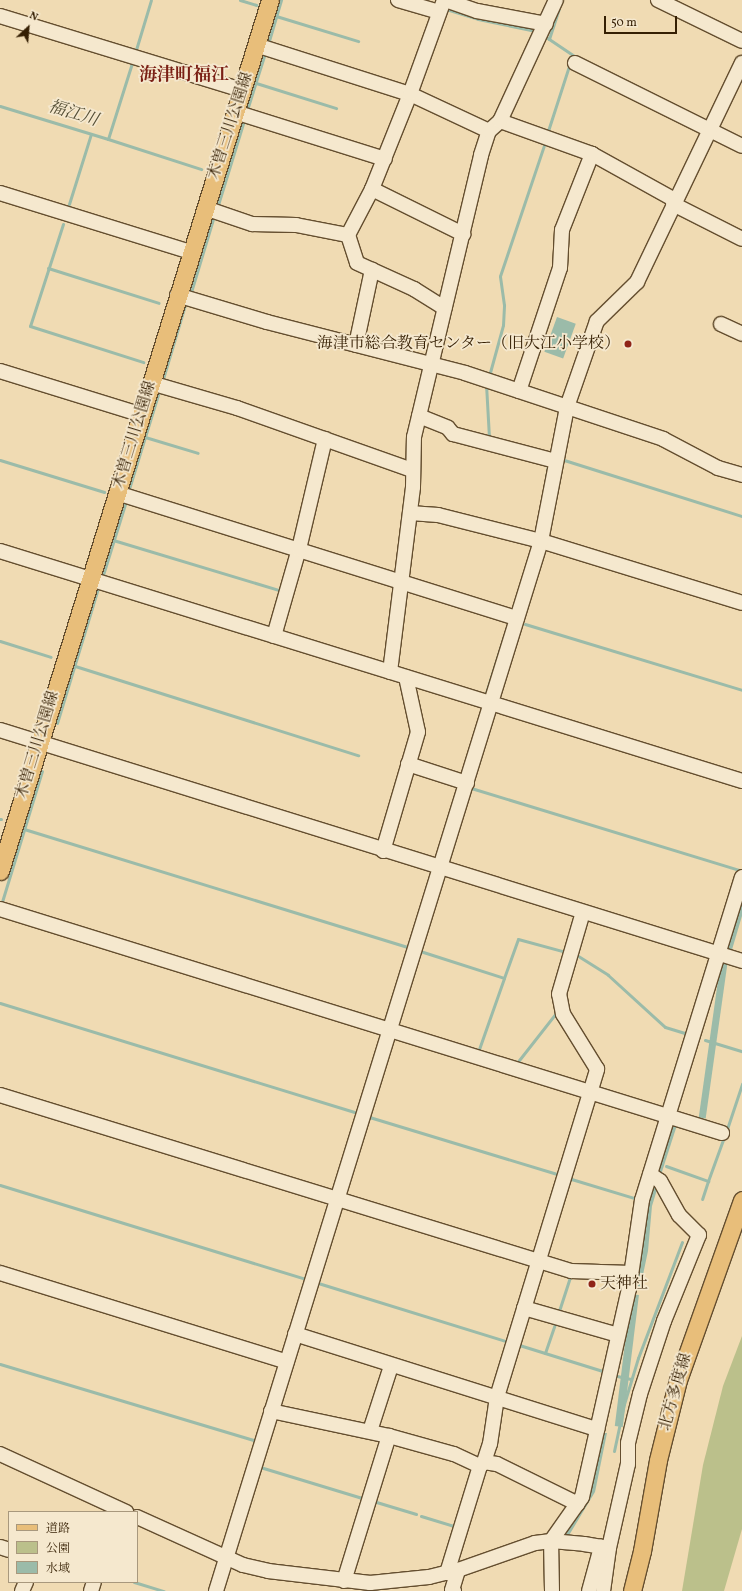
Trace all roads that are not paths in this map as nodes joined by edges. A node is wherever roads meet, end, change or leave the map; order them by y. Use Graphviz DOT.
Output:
graph roads {
  1 [pos="270,0"];
  2 [pos="398,0"];
  3 [pos="556,0"];
  4 [pos="658,0"];
  5 [pos="444,3"];
  6 [pos="0,16"];
  7 [pos="546,24"];
  8 [pos="742,41"];
  9 [pos="256,45"];
  10 [pos="742,62"];
  11 [pos="575,63"];
  12 [pos="242,90"];
  13 [pos="410,94"];
  14 [pos="235,112"];
  15 [pos="500,121"];
  16 [pos="709,130"];
  17 [pos="489,131"];
  18 [pos="742,146"];
  19 [pos="592,154"];
  20 [pos="385,159"];
  21 [pos="372,189"];
  22 [pos="0,193"];
  23 [pos="674,202"];
  24 [pos="205,208"];
  25 [pos="463,234"];
  26 [pos="348,236"];
  27 [pos="742,239"];
  28 [pos="191,252"];
  29 [pos="372,270"];
  30 [pos="177,295"];
  31 [pos="444,308"];
  32 [pos="721,324"];
  33 [pos="742,334"];
  34 [pos="356,345"];
  35 [pos="431,363"];
  36 [pos="0,371"];
  37 [pos="151,383"];
  38 [pos="519,391"];
  39 [pos="567,407"];
  40 [pos="142,415"];
  41 [pos="419,416"];
  42 [pos="325,439"];
  43 [pos="556,461"];
  44 [pos="412,470"];
  45 [pos="742,475"];
  46 [pos="117,493"];
  47 [pos="410,513"];
  48 [pos="541,541"];
  49 [pos="299,549"];
  50 [pos="0,551"];
  51 [pos="90,579"];
  52 [pos="402,581"];
  53 [pos="742,603"];
  54 [pos="517,618"];
  55 [pos="274,636"];
  56 [pos="390,672"];
  57 [pos="406,677"];
  58 [pos="491,704"];
  59 [pos="0,730"];
  60 [pos="39,742"];
  61 [pos="408,764"];
  62 [pos="742,780"];
  63 [pos="466,782"];
  64 [pos="382,851"];
  65 [pos="440,869"];
  66 [pos="0,871"];
  67 [pos="742,877"];
  68 [pos="0,909"];
  69 [pos="584,912"];
  70 [pos="719,955"];
  71 [pos="742,961"];
  72 [pos="389,1029"];
  73 [pos="591,1092"];
  74 [pos="0,1095"];
  75 [pos="668,1116"];
  76 [pos="722,1133"];
  77 [pos="650,1174"];
  78 [pos="337,1200"];
  79 [pos="742,1200"];
  80 [pos="538,1261"];
  81 [pos="0,1273"];
  82 [pos="631,1273"];
  83 [pos="524,1308"];
  84 [pos="295,1334"];
  85 [pos="618,1335"];
  86 [pos="286,1362"];
  87 [pos="391,1366"];
  88 [pos="498,1397"];
  89 [pos="271,1411"];
  90 [pos="597,1429"];
  91 [pos="370,1431"];
  92 [pos="389,1436"];
  93 [pos="0,1454"];
  94 [pos="482,1464"];
  95 [pos="578,1504"];
  96 [pos="124,1511"];
  97 [pos="138,1517"];
  98 [pos="551,1541"];
  99 [pos="605,1548"];
  100 [pos="226,1558"];
  101 [pos="453,1571"];
  102 [pos="344,1581"];
  103 [pos="216,1591"];
  104 [pos="454,1591"];
  105 [pos="552,1591"];
  106 [pos="589,1591"];
  107 [pos="603,1591"];
  108 [pos="632,1591"];
  1 -- 9 [label="main road, 木曽三川公園線"];
  2 -- 5 [label="street"];
  3 -- 7 [label="street"];
  4 -- 8 [label="street"];
  5 -- 7 [label="street"];
  5 -- 13 [label="street"];
  6 -- 12 [label="street"];
  7 -- 15 [label="street"];
  9 -- 12 [label="main road, 木曽三川公園線"];
  9 -- 13 [label="street"];
  10 -- 16 [label="street"];
  11 -- 16 [label="street"];
  12 -- 14 [label="main road, 木曽三川公園線"];
  13 -- 17 [label="street"];
  13 -- 20 [label="street"];
  14 -- 20 [label="street"];
  14 -- 24 [label="main road, 木曽三川公園線"];
  15 -- 17 [label="street"];
  15 -- 19 [label="street"];
  16 -- 18 [label="street"];
  16 -- 23 [label="street"];
  17 -- 25 [label="street"];
  19 -- 23 [label="street"];
  19 -- 38 [label="street"];
  20 -- 21 [label="street"];
  21 -- 25 [label="street"];
  21 -- 26 [label="street"];
  22 -- 28 [label="street"];
  23 -- 27 [label="street"];
  23 -- 39 [label="street"];
  24 -- 26 [label="street"];
  24 -- 28 [label="main road, 木曽三川公園線"];
  25 -- 31 [label="street"];
  26 -- 29 [label="street"];
  28 -- 30 [label="main road, 木曽三川公園線"];
  29 -- 31 [label="street"];
  29 -- 34 [label="street"];
  30 -- 34 [label="street"];
  30 -- 37 [label="main road, 木曽三川公園線"];
  31 -- 35 [label="street"];
  32 -- 33 [label="street"];
  34 -- 35 [label="street"];
  35 -- 38 [label="street"];
  35 -- 41 [label="street"];
  36 -- 40 [label="street"];
  37 -- 40 [label="main road, 木曽三川公園線"];
  37 -- 42 [label="street"];
  38 -- 39 [label="street"];
  39 -- 43 [label="street"];
  39 -- 45 [label="street"];
  40 -- 46 [label="main road, 木曽三川公園線"];
  41 -- 43 [label="street"];
  41 -- 44 [label="street"];
  42 -- 44 [label="street"];
  42 -- 49 [label="street"];
  43 -- 48 [label="street"];
  44 -- 47 [label="street"];
  46 -- 49 [label="street"];
  46 -- 51 [label="main road, 木曽三川公園線"];
  47 -- 48 [label="street"];
  47 -- 52 [label="street"];
  48 -- 53 [label="street"];
  48 -- 54 [label="street"];
  49 -- 52 [label="street"];
  49 -- 55 [label="street"];
  50 -- 51 [label="street"];
  51 -- 55 [label="street"];
  51 -- 60 [label="main road, 木曽三川公園線"];
  52 -- 54 [label="street"];
  52 -- 56 [label="street"];
  54 -- 58 [label="street"];
  55 -- 56 [label="street"];
  56 -- 57 [label="street"];
  57 -- 58 [label="street"];
  57 -- 61 [label="street"];
  58 -- 62 [label="street"];
  58 -- 63 [label="street"];
  59 -- 60 [label="street"];
  60 -- 64 [label="street"];
  60 -- 66 [label="main road, 木曽三川公園線"];
  61 -- 63 [label="street"];
  61 -- 64 [label="street"];
  63 -- 65 [label="street"];
  64 -- 65 [label="street"];
  65 -- 69 [label="street"];
  65 -- 72 [label="street"];
  67 -- 70 [label="street"];
  68 -- 72 [label="street"];
  69 -- 70 [label="street"];
  69 -- 73 [label="street"];
  70 -- 71 [label="street"];
  70 -- 75 [label="street"];
  72 -- 73 [label="street"];
  72 -- 78 [label="street"];
  73 -- 75 [label="street"];
  73 -- 80 [label="street"];
  74 -- 78 [label="street"];
  75 -- 76 [label="street"];
  75 -- 77 [label="street"];
  77 -- 82 [label="street"];
  77 -- 99 [label="street"];
  78 -- 80 [label="street"];
  78 -- 84 [label="street"];
  79 -- 108 [label="main road, 北方多度線"];
  80 -- 82 [label="street"];
  80 -- 83 [label="street"];
  81 -- 86 [label="street"];
  82 -- 85 [label="street"];
  83 -- 85 [label="street"];
  83 -- 88 [label="street"];
  84 -- 86 [label="street"];
  84 -- 87 [label="street"];
  85 -- 90 [label="street"];
  86 -- 89 [label="street"];
  87 -- 88 [label="street"];
  87 -- 91 [label="street"];
  88 -- 90 [label="street"];
  88 -- 94 [label="street"];
  89 -- 91 [label="street"];
  89 -- 100 [label="street"];
  90 -- 95 [label="street"];
  91 -- 92 [label="street"];
  92 -- 94 [label="street"];
  92 -- 102 [label="street"];
  93 -- 96 [label="street"];
  94 -- 95 [label="street"];
  94 -- 101 [label="street"];
  95 -- 98 [label="street"];
  97 -- 100 [label="street"];
  98 -- 99 [label="street"];
  98 -- 101 [label="street"];
  98 -- 105 [label="street"];
  99 -- 106 [label="street"];
  99 -- 107 [label="street"];
  100 -- 102 [label="street"];
  100 -- 103 [label="street"];
  101 -- 102 [label="street"];
  101 -- 104 [label="street"];
}
